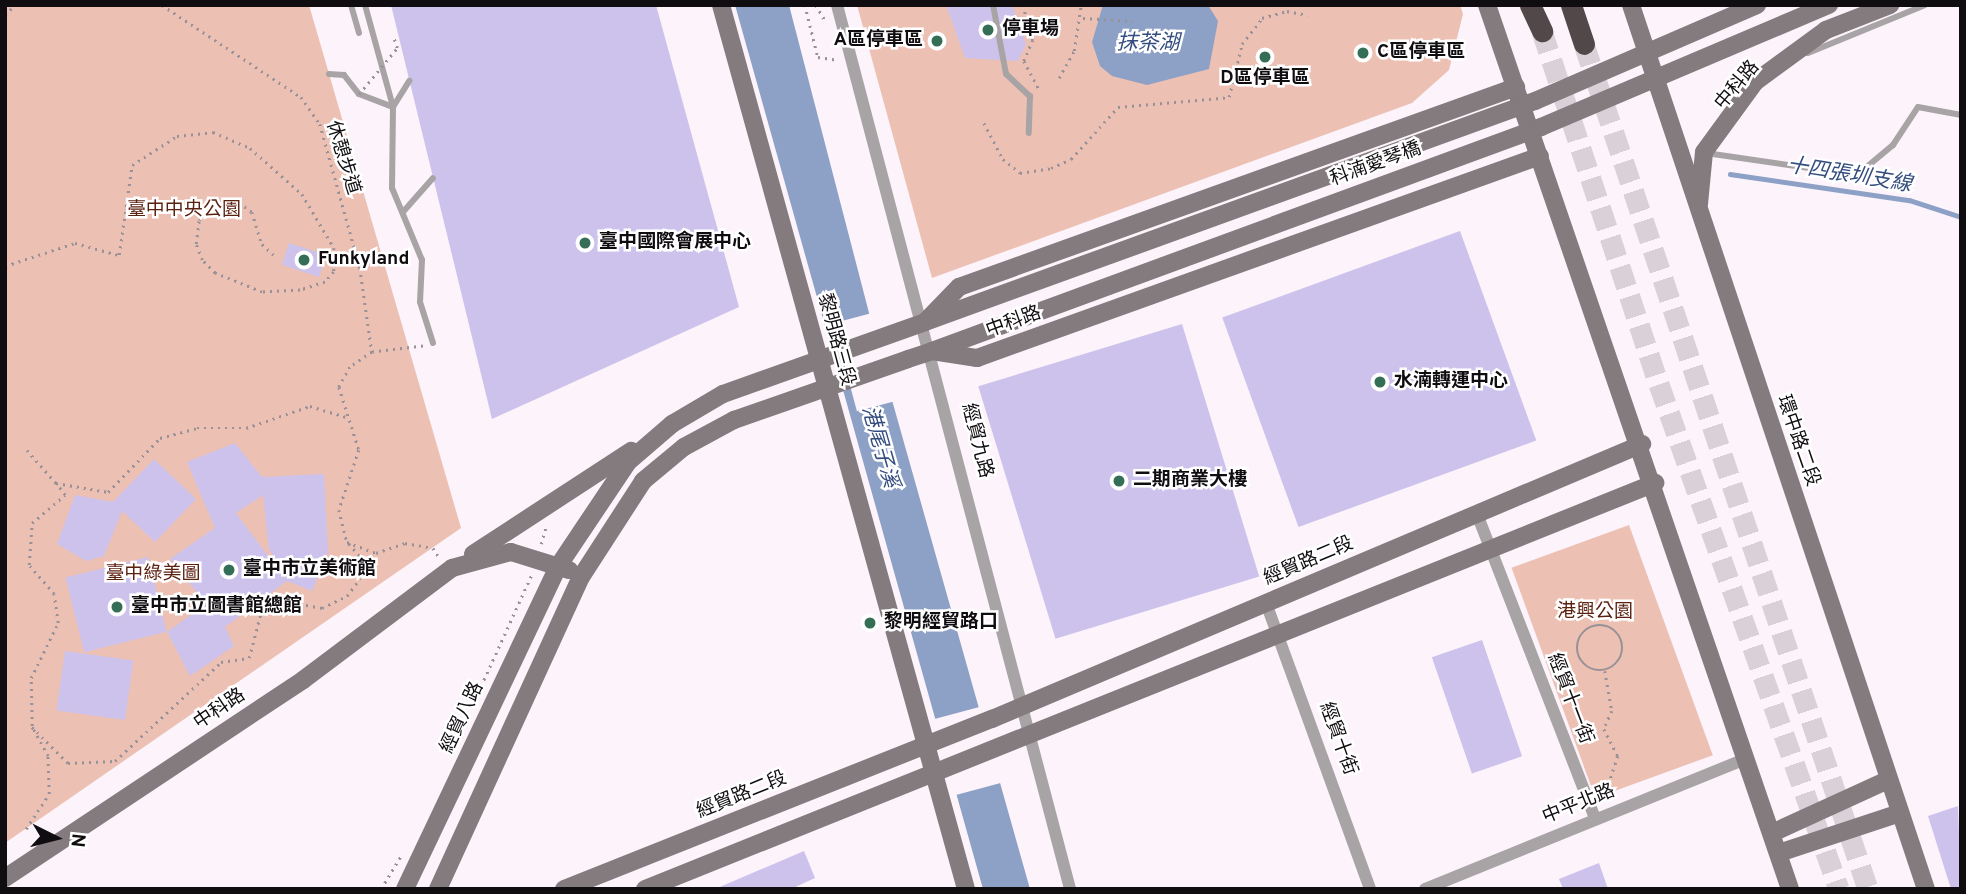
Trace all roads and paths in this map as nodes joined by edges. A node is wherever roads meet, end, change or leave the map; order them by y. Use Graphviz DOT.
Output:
graph roads {
  1 [pos="15,5"];
  2 [pos="162,5"];
  3 [pos="351,5"];
  4 [pos="365,5"];
  5 [pos="721,5"];
  6 [pos="806,5"];
  7 [pos="816,5"];
  8 [pos="837,5"];
  9 [pos="993,5"];
  10 [pos="1023,5"];
  11 [pos="1081,5"];
  12 [pos="1487,5"];
  13 [pos="1531,5"];
  14 [pos="1571,5"];
  15 [pos="1576,5"];
  16 [pos="1631,5"];
  17 [pos="1757,5"];
  18 [pos="1829,5"];
  19 [pos="1890,5"];
  20 [pos="1925,5"];
  21 [pos="5,15"];
  22 [pos="1308,15"];
  23 [pos="1083,18"];
  24 [pos="1133,21"];
  25 [pos="828,24"];
  26 [pos="1542,31"];
  27 [pos="359,33"];
  28 [pos="393,36"];
  29 [pos="840,60"];
  30 [pos="330,74"];
  31 [pos="1059,78"];
  32 [pos="409,81"];
  33 [pos="1516,87"];
  34 [pos="359,94"];
  35 [pos="5,95"];
  36 [pos="393,107"];
  37 [pos="1031,107"];
  38 [pos="1961,115"];
  39 [pos="984,123"];
  40 [pos="1029,132"];
  41 [pos="5,133"];
  42 [pos="1704,152"];
  43 [pos="1540,156"];
  44 [pos="433,178"];
  45 [pos="403,212"];
  46 [pos="1699,214"];
  47 [pos="276,257"];
  48 [pos="5,266"];
  49 [pos="917,325"];
  50 [pos="433,343"];
  51 [pos="932,351"];
  52 [pos="372,352"];
  53 [pos="819,358"];
  54 [pos="827,387"];
  55 [pos="345,417"];
  56 [pos="673,424"];
  57 [pos="1642,444"];
  58 [pos="27,450"];
  59 [pos="56,482"];
  60 [pos="1655,483"];
  61 [pos="1477,514"];
  62 [pos="347,542"];
  63 [pos="1492,552"];
  64 [pos="447,565"];
  65 [pos="559,565"];
  66 [pos="581,577"];
  67 [pos="527,589"];
  68 [pos="1266,603"];
  69 [pos="1278,632"];
  70 [pos="1605,671"];
  71 [pos="474,701"];
  72 [pos="1024,706"];
  73 [pos="32,727"];
  74 [pos="1030,734"];
  75 [pos="931,744"];
  76 [pos="1747,758"];
  77 [pos="941,772"];
  78 [pos="1888,780"];
  79 [pos="1607,790"];
  80 [pos="1900,813"];
  81 [pos="1595,819"];
  82 [pos="26,829"];
  83 [pos="1772,833"];
  84 [pos="403,851"];
  85 [pos="1781,858"];
  86 [pos="5,877"];
  87 [pos="381,889"];
  88 [pos="405,889"];
  89 [pos="438,889"];
  90 [pos="564,889"];
  91 [pos="645,889"];
  92 [pos="966,889"];
  93 [pos="1070,889"];
  94 [pos="1370,889"];
  95 [pos="1425,889"];
  96 [pos="1790,889"];
  97 [pos="1800,889"];
  98 [pos="1926,889"];
  1 -- 21 [label="path"];
  2 -- 52 [label="path, 休憩步道"];
  3 -- 27 [label="lane"];
  4 -- 36 [label="lane"];
  5 -- 53 [label="street, 黎明路三段"];
  6 -- 29 [label="path"];
  7 -- 25 [label="path"];
  8 -- 49 [label="street, 經貿九路"];
  9 -- 37 [label="lane"];
  10 -- 37 [label="path"];
  11 -- 23 [label="path"];
  12 -- 33 [label="street"];
  13 -- 26 [label="highway"];
  14 -- 15 [label="highway"];
  16 -- 46 [label="street, 環中路二段"];
  17 -- 49 [label="street, 科湳愛琴橋, bridge"];
  18 -- 51 [label="street, 科湳愛琴橋, bridge"];
  19 -- 42 [label="street, 中科路"];
  20 -- 42 [label="lane, 中科路"];
  22 -- 39 [label="path"];
  23 -- 24 [label="path"];
  23 -- 31 [label="path"];
  28 -- 34 [label="path, bridge"];
  30 -- 34 [label="lane"];
  32 -- 36 [label="lane"];
  33 -- 43 [label="street"];
  33 -- 49 [label="street, 中科路"];
  34 -- 36 [label="lane"];
  35 -- 41 [label="path"];
  36 -- 45 [label="lane"];
  37 -- 40 [label="lane"];
  38 -- 42 [label="lane"];
  42 -- 46 [label="street, 中科路"];
  43 -- 51 [label="street, 中科路"];
  43 -- 57 [label="street"];
  44 -- 45 [label="lane"];
  45 -- 50 [label="lane"];
  46 -- 78 [label="street, 環中路二段"];
  47 -- 48 [label="path"];
  49 -- 51 [label="street, 經貿九路"];
  49 -- 53 [label="street, 中科路"];
  50 -- 52 [label="path"];
  51 -- 54 [label="street, 中科路"];
  51 -- 72 [label="street, 經貿九路"];
  52 -- 55 [label="path"];
  53 -- 54 [label="street, 黎明路三段"];
  53 -- 56 [label="street, 中科路"];
  54 -- 66 [label="street, 中科路"];
  54 -- 75 [label="street, 黎明路三段"];
  55 -- 59 [label="path"];
  55 -- 62 [label="path"];
  56 -- 64 [label="street, 中科路"];
  56 -- 65 [label="street, 中科路"];
  57 -- 60 [label="street"];
  57 -- 61 [label="street, 經貿路二段"];
  58 -- 59 [label="path"];
  59 -- 73 [label="path"];
  60 -- 63 [label="street"];
  60 -- 76 [label="street"];
  61 -- 63 [label="street, 經貿十一街"];
  61 -- 68 [label="street, 經貿路二段"];
  62 -- 64 [label="path"];
  62 -- 73 [label="path"];
  63 -- 69 [label="street"];
  63 -- 81 [label="street, 經貿十一街"];
  64 -- 65 [label="street, 中科路"];
  64 -- 86 [label="street, 中科路"];
  65 -- 66 [label="street, 中科路"];
  65 -- 88 [label="street, 經貿八路"];
  66 -- 89 [label="street"];
  67 -- 71 [label="path"];
  68 -- 69 [label="street, 經貿十街"];
  68 -- 72 [label="street, 經貿路二段"];
  69 -- 74 [label="street"];
  69 -- 94 [label="street, 經貿十街"];
  70 -- 70 [label="path"];
  70 -- 79 [label="path"];
  72 -- 74 [label="street, 經貿九路"];
  72 -- 75 [label="street, 經貿路二段"];
  73 -- 82 [label="path"];
  74 -- 77 [label="street"];
  74 -- 93 [label="street, 經貿九路"];
  75 -- 77 [label="street, 黎明路三段"];
  75 -- 90 [label="street, 經貿路二段"];
  76 -- 81 [label="street, 中平北路"];
  76 -- 83 [label="street"];
  77 -- 91 [label="street"];
  77 -- 92 [label="street, 黎明路三段"];
  78 -- 80 [label="street, 環中路二段"];
  78 -- 83 [label="street"];
  80 -- 85 [label="street"];
  80 -- 98 [label="street, 環中路二段"];
  81 -- 95 [label="street, 中平北路"];
  83 -- 85 [label="street"];
  84 -- 87 [label="path"];
  85 -- 96 [label="street"];
  85 -- 97 [label="street"];
}
